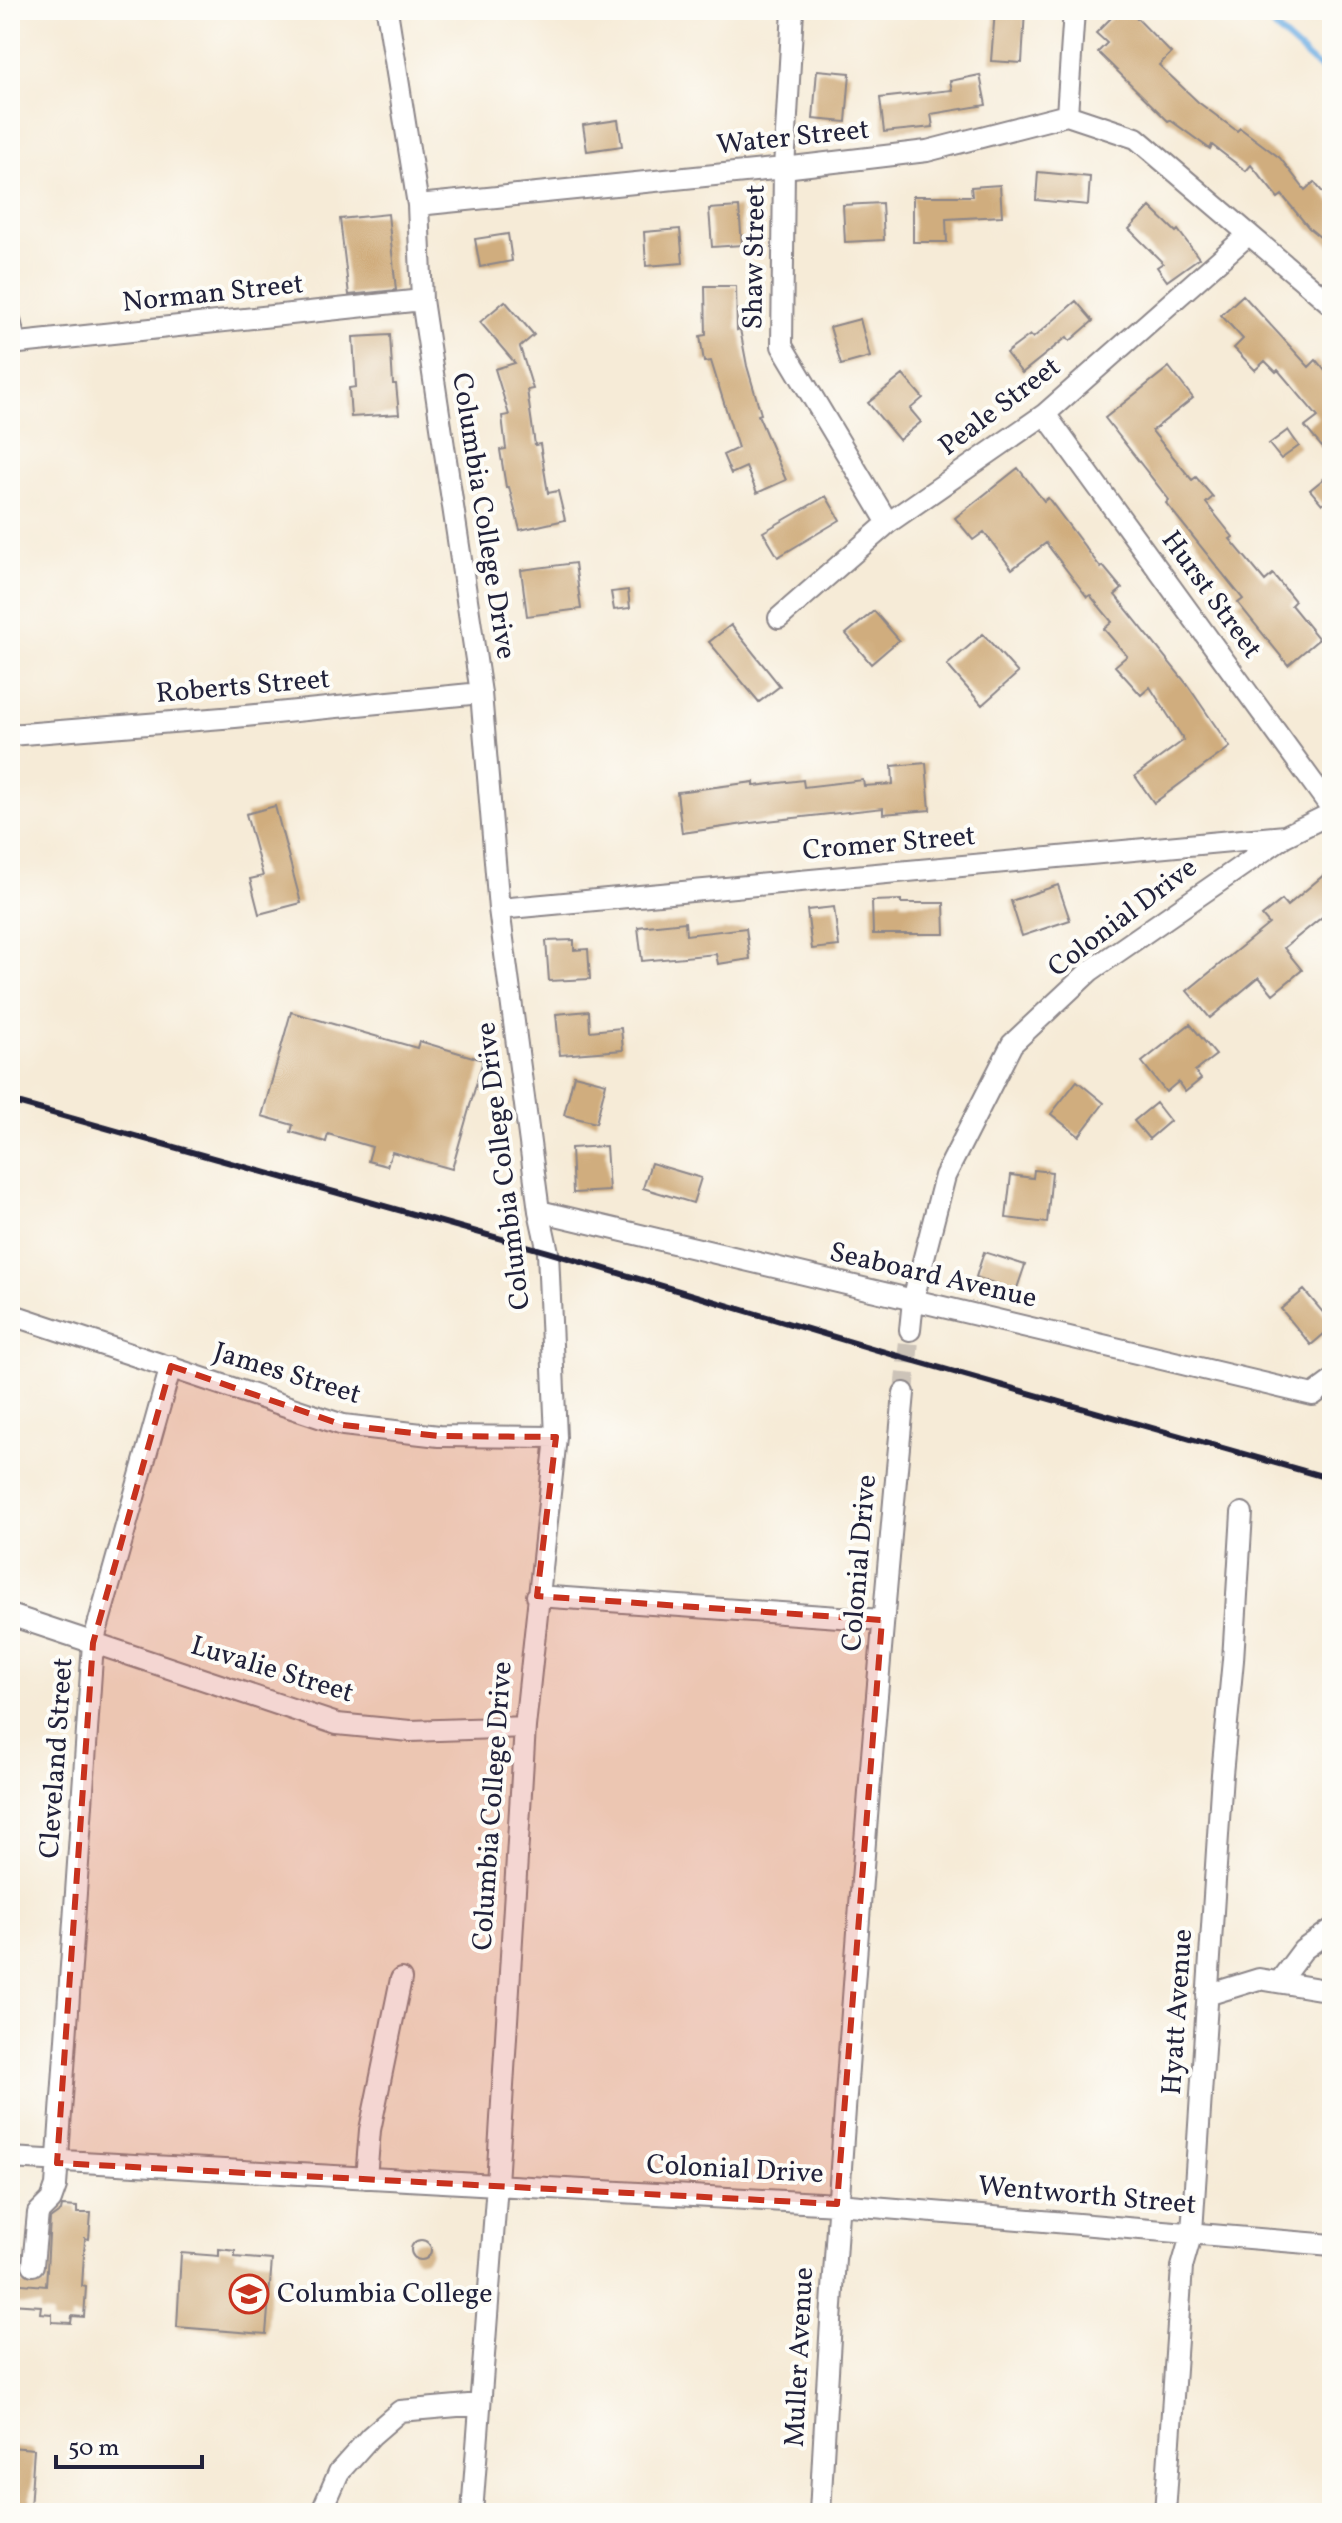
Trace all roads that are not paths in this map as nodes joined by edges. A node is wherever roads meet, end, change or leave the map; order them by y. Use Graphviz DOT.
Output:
graph roads {
  1 [pos="387,10"];
  2 [pos="793,10"];
  3 [pos="1074,10"];
  4 [pos="1067,115"];
  5 [pos="784,168"];
  6 [pos="418,205"];
  7 [pos="1249,234"];
  8 [pos="422,300"];
  9 [pos="1332,305"];
  10 [pos="10,320"];
  11 [pos="13,343"];
  12 [pos="1045,414"];
  13 [pos="888,523"];
  14 [pos="779,618"];
  15 [pos="481,693"];
  16 [pos="10,735"];
  17 [pos="1332,811"];
  18 [pos="1285,836"];
  19 [pos="499,909"];
  20 [pos="539,1211"];
  21 [pos="913,1300"];
  22 [pos="10,1314"];
  23 [pos="910,1330"];
  24 [pos="171,1366"];
  25 [pos="1332,1381"];
  26 [pos="904,1393"];
  27 [pos="556,1437"];
  28 [pos="1242,1513"];
  29 [pos="537,1596"];
  30 [pos="10,1615"];
  31 [pos="882,1620"];
  32 [pos="93,1643"];
  33 [pos="525,1727"];
  34 [pos="1332,1929"];
  35 [pos="401,1979"];
  36 [pos="1279,1982"];
  37 [pos="1332,1991"];
  38 [pos="1207,1995"];
  39 [pos="10,2158"];
  40 [pos="57,2163"];
  41 [pos="366,2178"];
  42 [pos="497,2184"];
  43 [pos="837,2204"];
  44 [pos="1192,2232"];
  45 [pos="1332,2245"];
  46 [pos="33,2265"];
  47 [pos="480,2404"];
  48 [pos="321,2513"];
  49 [pos="472,2513"];
  50 [pos="820,2513"];
  51 [pos="1165,2513"];
  1 -- 6 [label="street, Columbia College Drive"];
  2 -- 5 [label="street, Shaw Street"];
  3 -- 4 [label="street"];
  4 -- 5 [label="street, Water Street"];
  4 -- 7 [label="street"];
  5 -- 6 [label="street, Water Street"];
  5 -- 13 [label="street, Shaw Street"];
  6 -- 8 [label="street, Columbia College Drive"];
  7 -- 9 [label="street"];
  7 -- 12 [label="street, Peale Street"];
  8 -- 11 [label="street, Norman Street"];
  8 -- 15 [label="street, Columbia College Drive"];
  10 -- 11 [label="street"];
  12 -- 13 [label="street, Peale Street"];
  12 -- 17 [label="street, Hurst Street"];
  13 -- 14 [label="street, Peale Street"];
  15 -- 16 [label="street, Roberts Street"];
  15 -- 19 [label="street, Columbia College Drive"];
  17 -- 18 [label="street, Colonial Drive"];
  18 -- 19 [label="street, Cromer Street"];
  18 -- 21 [label="street, Colonial Drive"];
  19 -- 20 [label="street, Columbia College Drive"];
  20 -- 21 [label="street, Seaboard Avenue"];
  20 -- 27 [label="street, Columbia College Drive"];
  21 -- 23 [label="street, Colonial Drive"];
  21 -- 25 [label="street, Seaboard Avenue"];
  22 -- 24 [label="street, James Street"];
  24 -- 27 [label="street, James Street"];
  24 -- 32 [label="street, Cleveland Street"];
  26 -- 31 [label="street, Colonial Drive"];
  27 -- 29 [label="street, Columbia College Drive"];
  28 -- 38 [label="street, Hyatt Avenue"];
  29 -- 31 [label="street"];
  29 -- 33 [label="street, Columbia College Drive"];
  30 -- 32 [label="street, Luvalie Street"];
  31 -- 43 [label="street, Colonial Drive"];
  32 -- 33 [label="street, Luvalie Street"];
  32 -- 40 [label="street, Cleveland Street"];
  33 -- 42 [label="street, Columbia College Drive"];
  34 -- 36 [label="street"];
  35 -- 41 [label="street"];
  36 -- 37 [label="street"];
  36 -- 38 [label="street"];
  38 -- 44 [label="street, Hyatt Avenue"];
  39 -- 40 [label="street, Colonial Drive"];
  40 -- 41 [label="street, Colonial Drive"];
  40 -- 46 [label="street, Cleveland Street"];
  41 -- 42 [label="street, Colonial Drive"];
  42 -- 43 [label="street, Colonial Drive"];
  42 -- 47 [label="street, Columbia College Drive"];
  43 -- 44 [label="street, Wentworth Street"];
  43 -- 50 [label="street, Muller Avenue"];
  44 -- 45 [label="street, Wentworth Street"];
  44 -- 51 [label="street, Hyatt Avenue"];
  47 -- 48 [label="street"];
  47 -- 49 [label="street, Columbia College Drive"];
}
